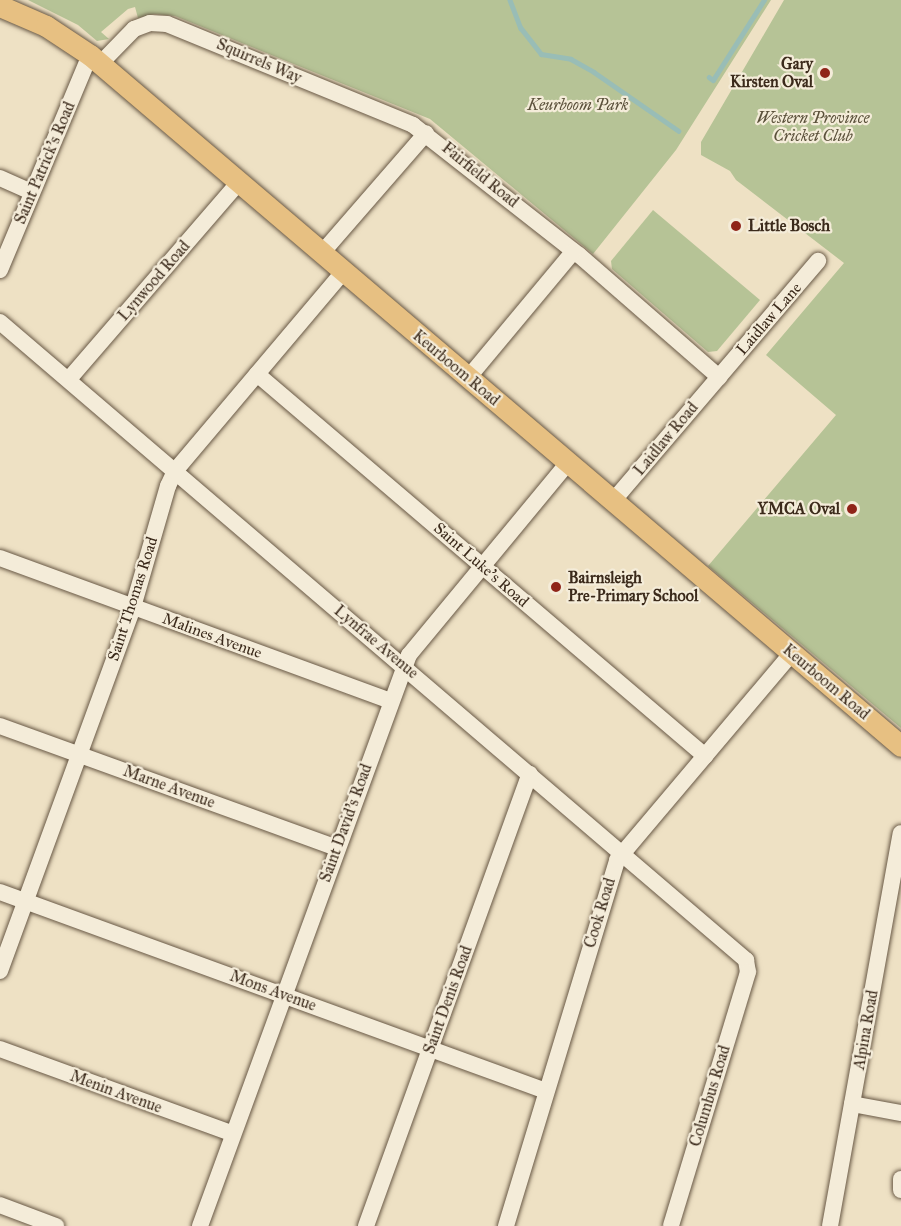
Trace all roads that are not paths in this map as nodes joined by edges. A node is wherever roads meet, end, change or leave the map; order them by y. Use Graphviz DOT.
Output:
graph roads {
  1 [pos="0,6"];
  2 [pos="95,60"];
  3 [pos="426,133"];
  4 [pos="0,178"];
  5 [pos="238,183"];
  6 [pos="32,192"];
  7 [pos="574,251"];
  8 [pos="321,254"];
  9 [pos="818,261"];
  10 [pos="0,270"];
  11 [pos="343,272"];
  12 [pos="0,321"];
  13 [pos="257,374"];
  14 [pos="719,377"];
  15 [pos="468,378"];
  16 [pos="69,379"];
  17 [pos="568,463"];
  18 [pos="175,471"];
  19 [pos="614,501"];
  20 [pos="0,558"];
  21 [pos="482,565"];
  22 [pos="133,607"];
  23 [pos="792,653"];
  24 [pos="404,665"];
  25 [pos="391,701"];
  26 [pos="0,726"];
  27 [pos="901,746"];
  28 [pos="79,755"];
  29 [pos="705,756"];
  30 [pos="530,774"];
  31 [pos="901,833"];
  32 [pos="337,848"];
  33 [pos="622,853"];
  34 [pos="0,892"];
  35 [pos="26,901"];
  36 [pos="748,966"];
  37 [pos="0,972"];
  38 [pos="284,995"];
  39 [pos="430,1048"];
  40 [pos="0,1049"];
  41 [pos="546,1091"];
  42 [pos="852,1104"];
  43 [pos="901,1113"];
  44 [pos="232,1134"];
  45 [pos="901,1179"];
  46 [pos="901,1190"];
  47 [pos="0,1205"];
  48 [pos="56,1226"];
  49 [pos="200,1226"];
  50 [pos="366,1226"];
  51 [pos="506,1226"];
  52 [pos="671,1226"];
  53 [pos="830,1226"];
  1 -- 2 [label="main road, Keurboom Road"];
  2 -- 3 [label="street, Squirrels Way"];
  2 -- 5 [label="main road, Keurboom Road"];
  2 -- 6 [label="street, Saint Patrick's Road"];
  3 -- 7 [label="street, Fairfield Road"];
  3 -- 8 [label="street, Fairfield Road"];
  4 -- 6 [label="street"];
  5 -- 8 [label="main road, Keurboom Road"];
  5 -- 16 [label="street, Lynwood Road"];
  6 -- 10 [label="street, Saint Patrick's Road"];
  7 -- 14 [label="street, Fairfield Road"];
  7 -- 15 [label="street"];
  8 -- 11 [label="main road, Keurboom Road"];
  9 -- 14 [label="street, Laidlaw Lane"];
  11 -- 13 [label="street, Saint Thomas Road"];
  11 -- 15 [label="main road, Keurboom Road"];
  12 -- 16 [label="street, Lynfrae Avenue"];
  13 -- 18 [label="street, Saint Thomas Road"];
  13 -- 21 [label="street, Saint Luke's Road"];
  14 -- 19 [label="street, Laidlaw Road"];
  15 -- 17 [label="main road, Keurboom Road"];
  16 -- 18 [label="street, Lynfrae Avenue"];
  17 -- 19 [label="main road, Keurboom Road"];
  17 -- 21 [label="street, Saint David's Road"];
  18 -- 22 [label="street, Saint Thomas Road"];
  18 -- 24 [label="street, Lynfrae Avenue"];
  19 -- 23 [label="main road, Keurboom Road"];
  20 -- 22 [label="street, Malines Avenue"];
  21 -- 24 [label="street, Saint David's Road"];
  21 -- 29 [label="street, Saint Luke's Road"];
  22 -- 25 [label="street, Malines Avenue"];
  22 -- 28 [label="street, Saint Thomas Road"];
  23 -- 27 [label="main road, Keurboom Road"];
  23 -- 29 [label="street, Cook Road"];
  24 -- 25 [label="street, Saint David's Road"];
  24 -- 30 [label="street, Lynfrae Avenue"];
  25 -- 32 [label="street, Saint David's Road"];
  26 -- 28 [label="street, Marne Avenue"];
  28 -- 32 [label="street, Marne Avenue"];
  28 -- 35 [label="street, Saint Thomas Road"];
  29 -- 33 [label="street, Cook Road"];
  30 -- 33 [label="street, Lynfrae Avenue"];
  30 -- 39 [label="street, Saint Denis Road"];
  31 -- 42 [label="street, Alpina Road"];
  32 -- 38 [label="street, Saint David's Road"];
  33 -- 36 [label="street, Lynfrae Avenue"];
  33 -- 41 [label="street, Cook Road"];
  34 -- 35 [label="street, Mons Avenue"];
  35 -- 37 [label="street, Saint Thomas Road"];
  35 -- 38 [label="street, Mons Avenue"];
  36 -- 52 [label="street, Columbus Road"];
  38 -- 39 [label="street, Mons Avenue"];
  38 -- 44 [label="street, Saint David's Road"];
  39 -- 41 [label="street, Mons Avenue"];
  39 -- 50 [label="street, Saint Denis Road"];
  40 -- 44 [label="street, Menin Avenue"];
  41 -- 51 [label="street, Cook Road"];
  42 -- 43 [label="street"];
  42 -- 53 [label="street, Alpina Road"];
  44 -- 49 [label="street, Saint David's Road"];
  45 -- 46 [label="street"];
  47 -- 48 [label="street"];
}
